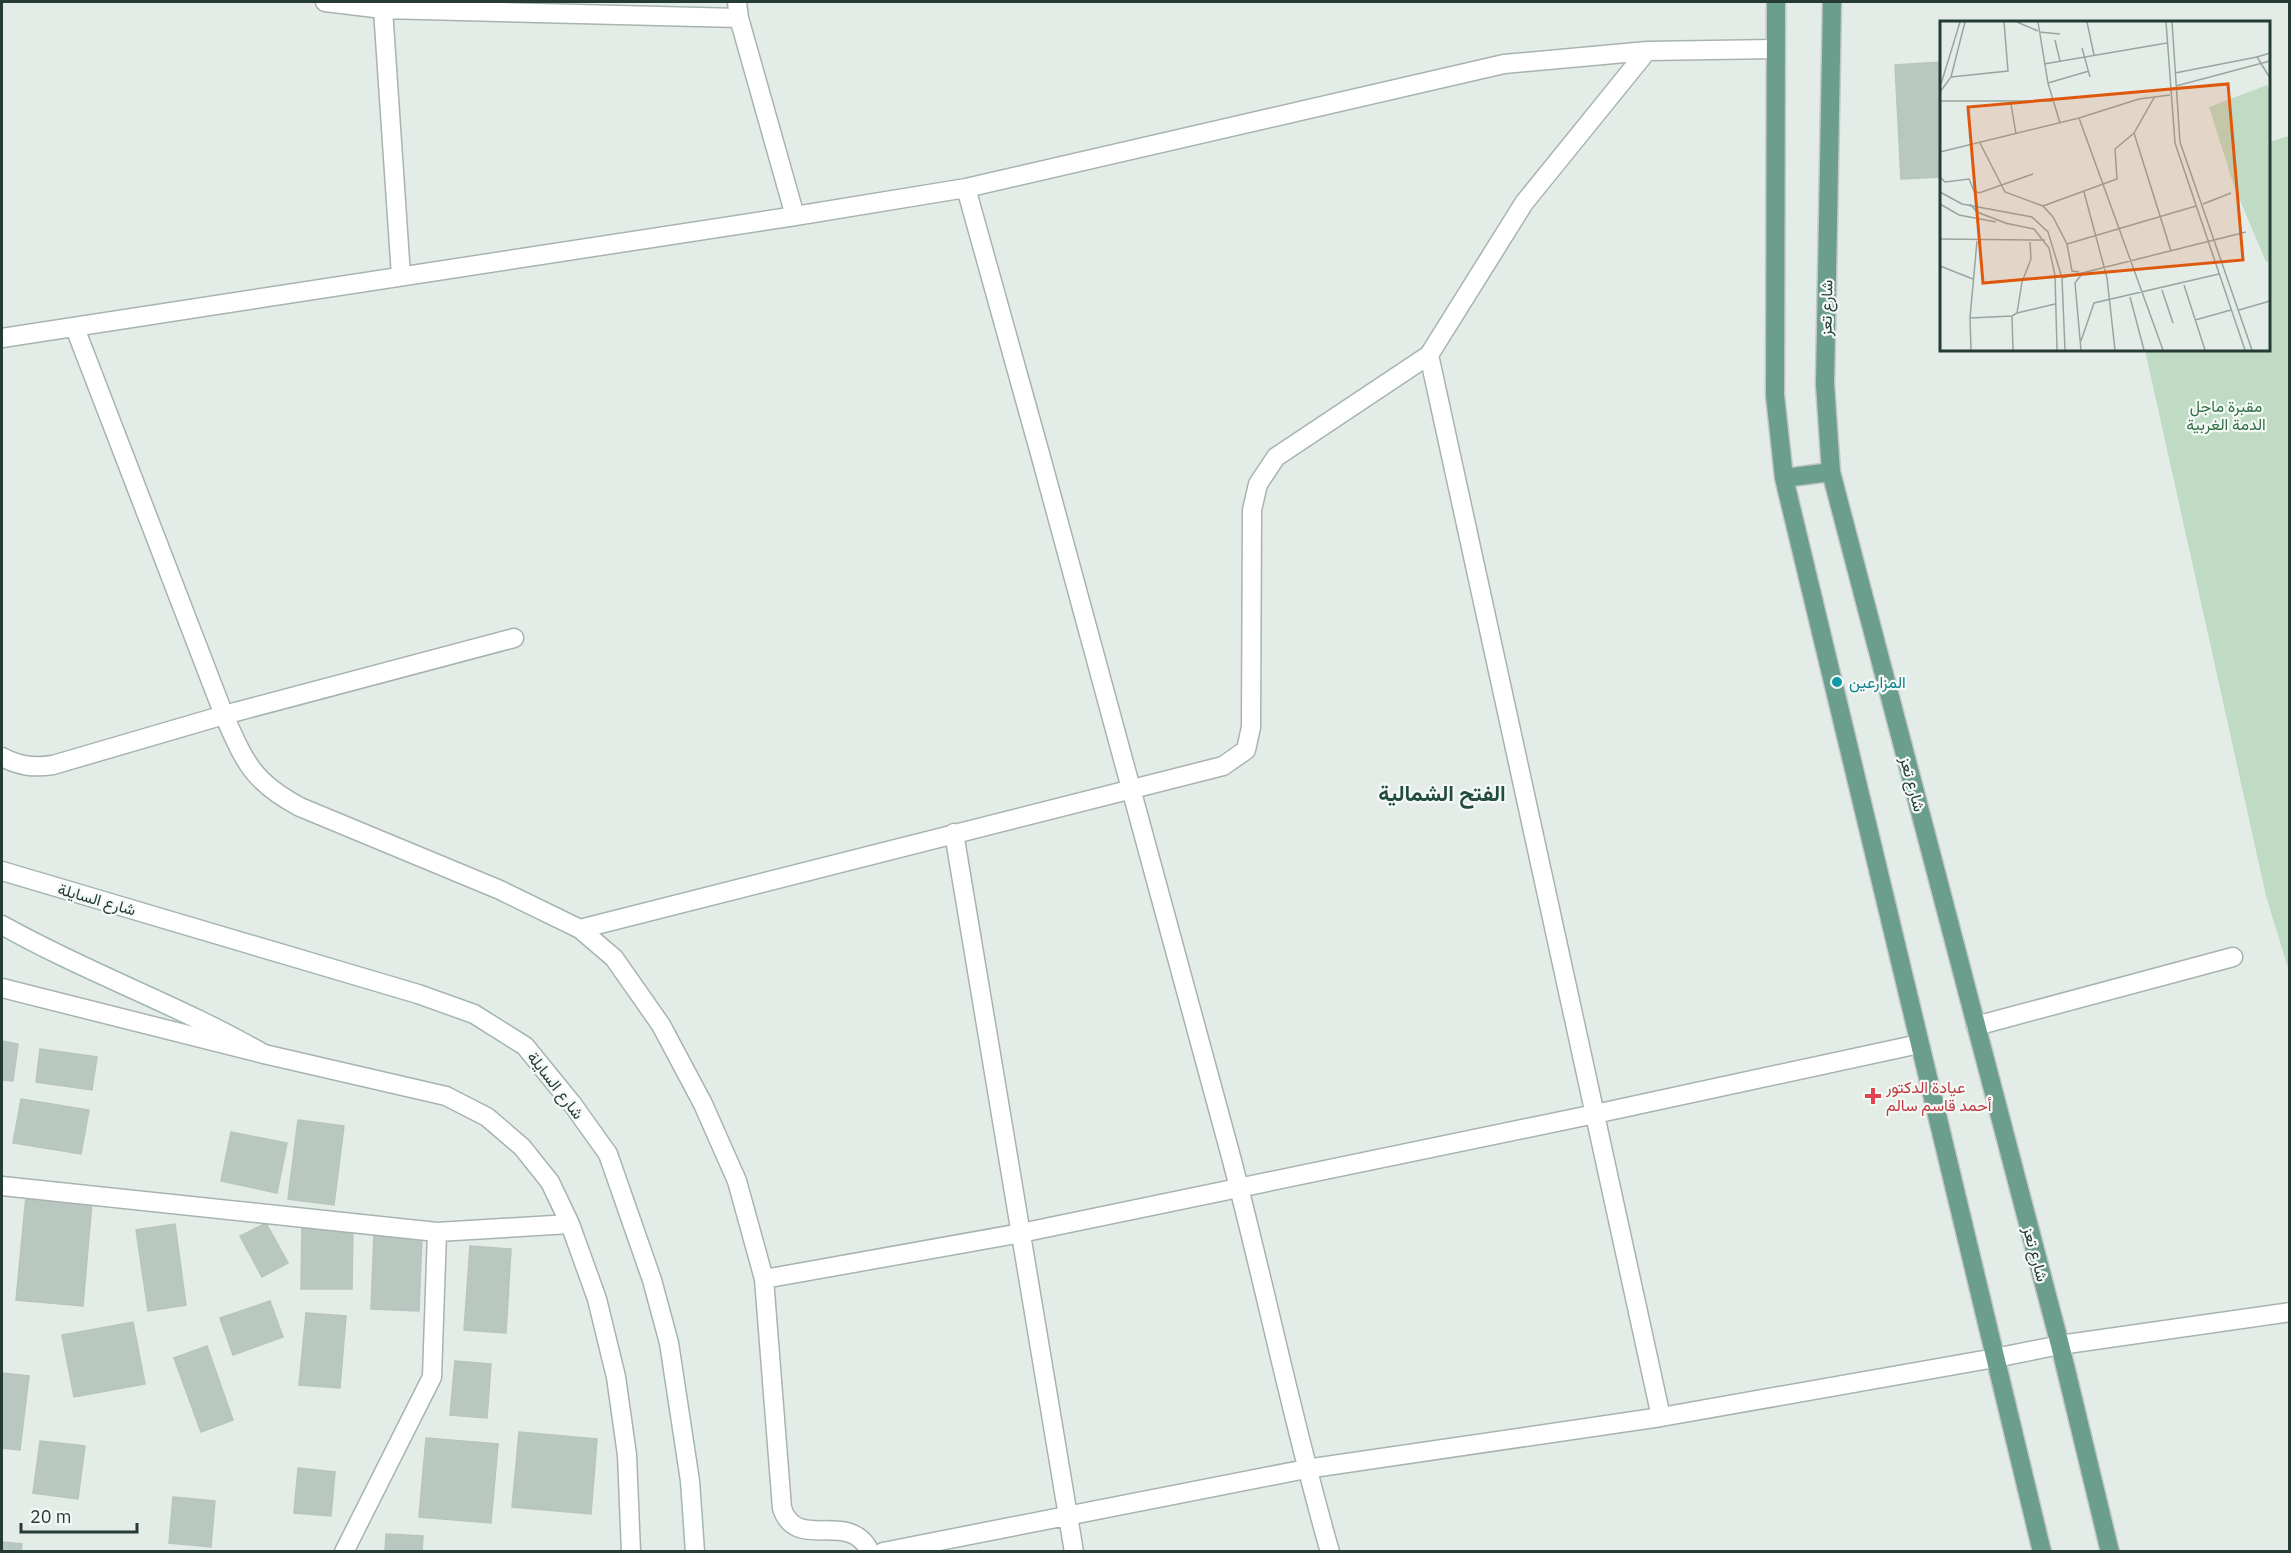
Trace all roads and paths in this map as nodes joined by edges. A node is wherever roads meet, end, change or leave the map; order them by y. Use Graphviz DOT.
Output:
graph roads {
  1 [pos="325,2"];
  2 [pos="1776,2"];
  3 [pos="1832,2"];
  4 [pos="383,9"];
  5 [pos="738,10"];
  6 [pos="1775,49"];
  7 [pos="1647,51"];
  8 [pos="966,188"];
  9 [pos="795,216"];
  10 [pos="401,276"];
  11 [pos="75,328"];
  12 [pos="2,338"];
  13 [pos="1429,355"];
  14 [pos="1831,472"];
  15 [pos="1784,478"];
  16 [pos="514,638"];
  17 [pos="224,715"];
  18 [pos="2,757"];
  19 [pos="1133,788"];
  20 [pos="954,833"];
  21 [pos="2,871"];
  22 [pos="2,924"];
  23 [pos="580,928"];
  24 [pos="2233,957"];
  25 [pos="2,988"];
  26 [pos="1977,1026"];
  27 [pos="1919,1044"];
  28 [pos="264,1054"];
  29 [pos="1595,1114"];
  30 [pos="2,1186"];
  31 [pos="1239,1187"];
  32 [pos="570,1224"];
  33 [pos="437,1232"];
  34 [pos="1021,1233"];
  35 [pos="764,1279"];
  36 [pos="2289,1312"];
  37 [pos="2060,1345"];
  38 [pos="1995,1358"];
  39 [pos="1661,1417"];
  40 [pos="1306,1469"];
  41 [pos="1068,1516"];
  42 [pos="344,1551"];
  43 [pos="631,1551"];
  44 [pos="695,1551"];
  45 [pos="870,1551"];
  46 [pos="883,1551"];
  47 [pos="1074,1551"];
  48 [pos="1330,1551"];
  49 [pos="2042,1551"];
  50 [pos="2110,1551"];
  1 -- 4 [label="street"];
  2 -- 6 [label="main road"];
  3 -- 14 [label="main road, شارع تعز"];
  4 -- 5 [label="street"];
  4 -- 10 [label="street"];
  5 -- 9 [label="street"];
  6 -- 7 [label="street"];
  6 -- 15 [label="main road"];
  7 -- 8 [label="street"];
  7 -- 13 [label="street"];
  8 -- 9 [label="street"];
  8 -- 19 [label="street"];
  9 -- 10 [label="street"];
  10 -- 11 [label="street"];
  11 -- 12 [label="street"];
  11 -- 17 [label="street"];
  13 -- 19 [label="street"];
  13 -- 29 [label="street"];
  14 -- 15 [label="main road"];
  14 -- 26 [label="main road, شارع تعز"];
  15 -- 27 [label="main road"];
  16 -- 17 [label="street"];
  17 -- 18 [label="street"];
  17 -- 23 [label="street"];
  19 -- 20 [label="street"];
  19 -- 31 [label="street"];
  20 -- 23 [label="street"];
  20 -- 34 [label="street"];
  21 -- 44 [label="street, شارع السايلة"];
  22 -- 28 [label="street"];
  23 -- 35 [label="street"];
  24 -- 26 [label="street"];
  25 -- 28 [label="street"];
  26 -- 37 [label="main road, شارع تعز"];
  27 -- 29 [label="street"];
  27 -- 38 [label="main road"];
  28 -- 32 [label="street"];
  29 -- 31 [label="street"];
  29 -- 39 [label="street"];
  30 -- 33 [label="street"];
  31 -- 34 [label="street"];
  31 -- 40 [label="street"];
  32 -- 33 [label="street"];
  32 -- 43 [label="street"];
  33 -- 42 [label="street"];
  34 -- 35 [label="street"];
  34 -- 41 [label="street"];
  35 -- 45 [label="street"];
  36 -- 37 [label="street"];
  37 -- 38 [label="street"];
  37 -- 50 [label="main road, شارع تعز"];
  38 -- 39 [label="street"];
  38 -- 49 [label="main road"];
  39 -- 40 [label="street"];
  40 -- 41 [label="street"];
  40 -- 48 [label="street"];
  41 -- 46 [label="street"];
  41 -- 47 [label="street"];
}
